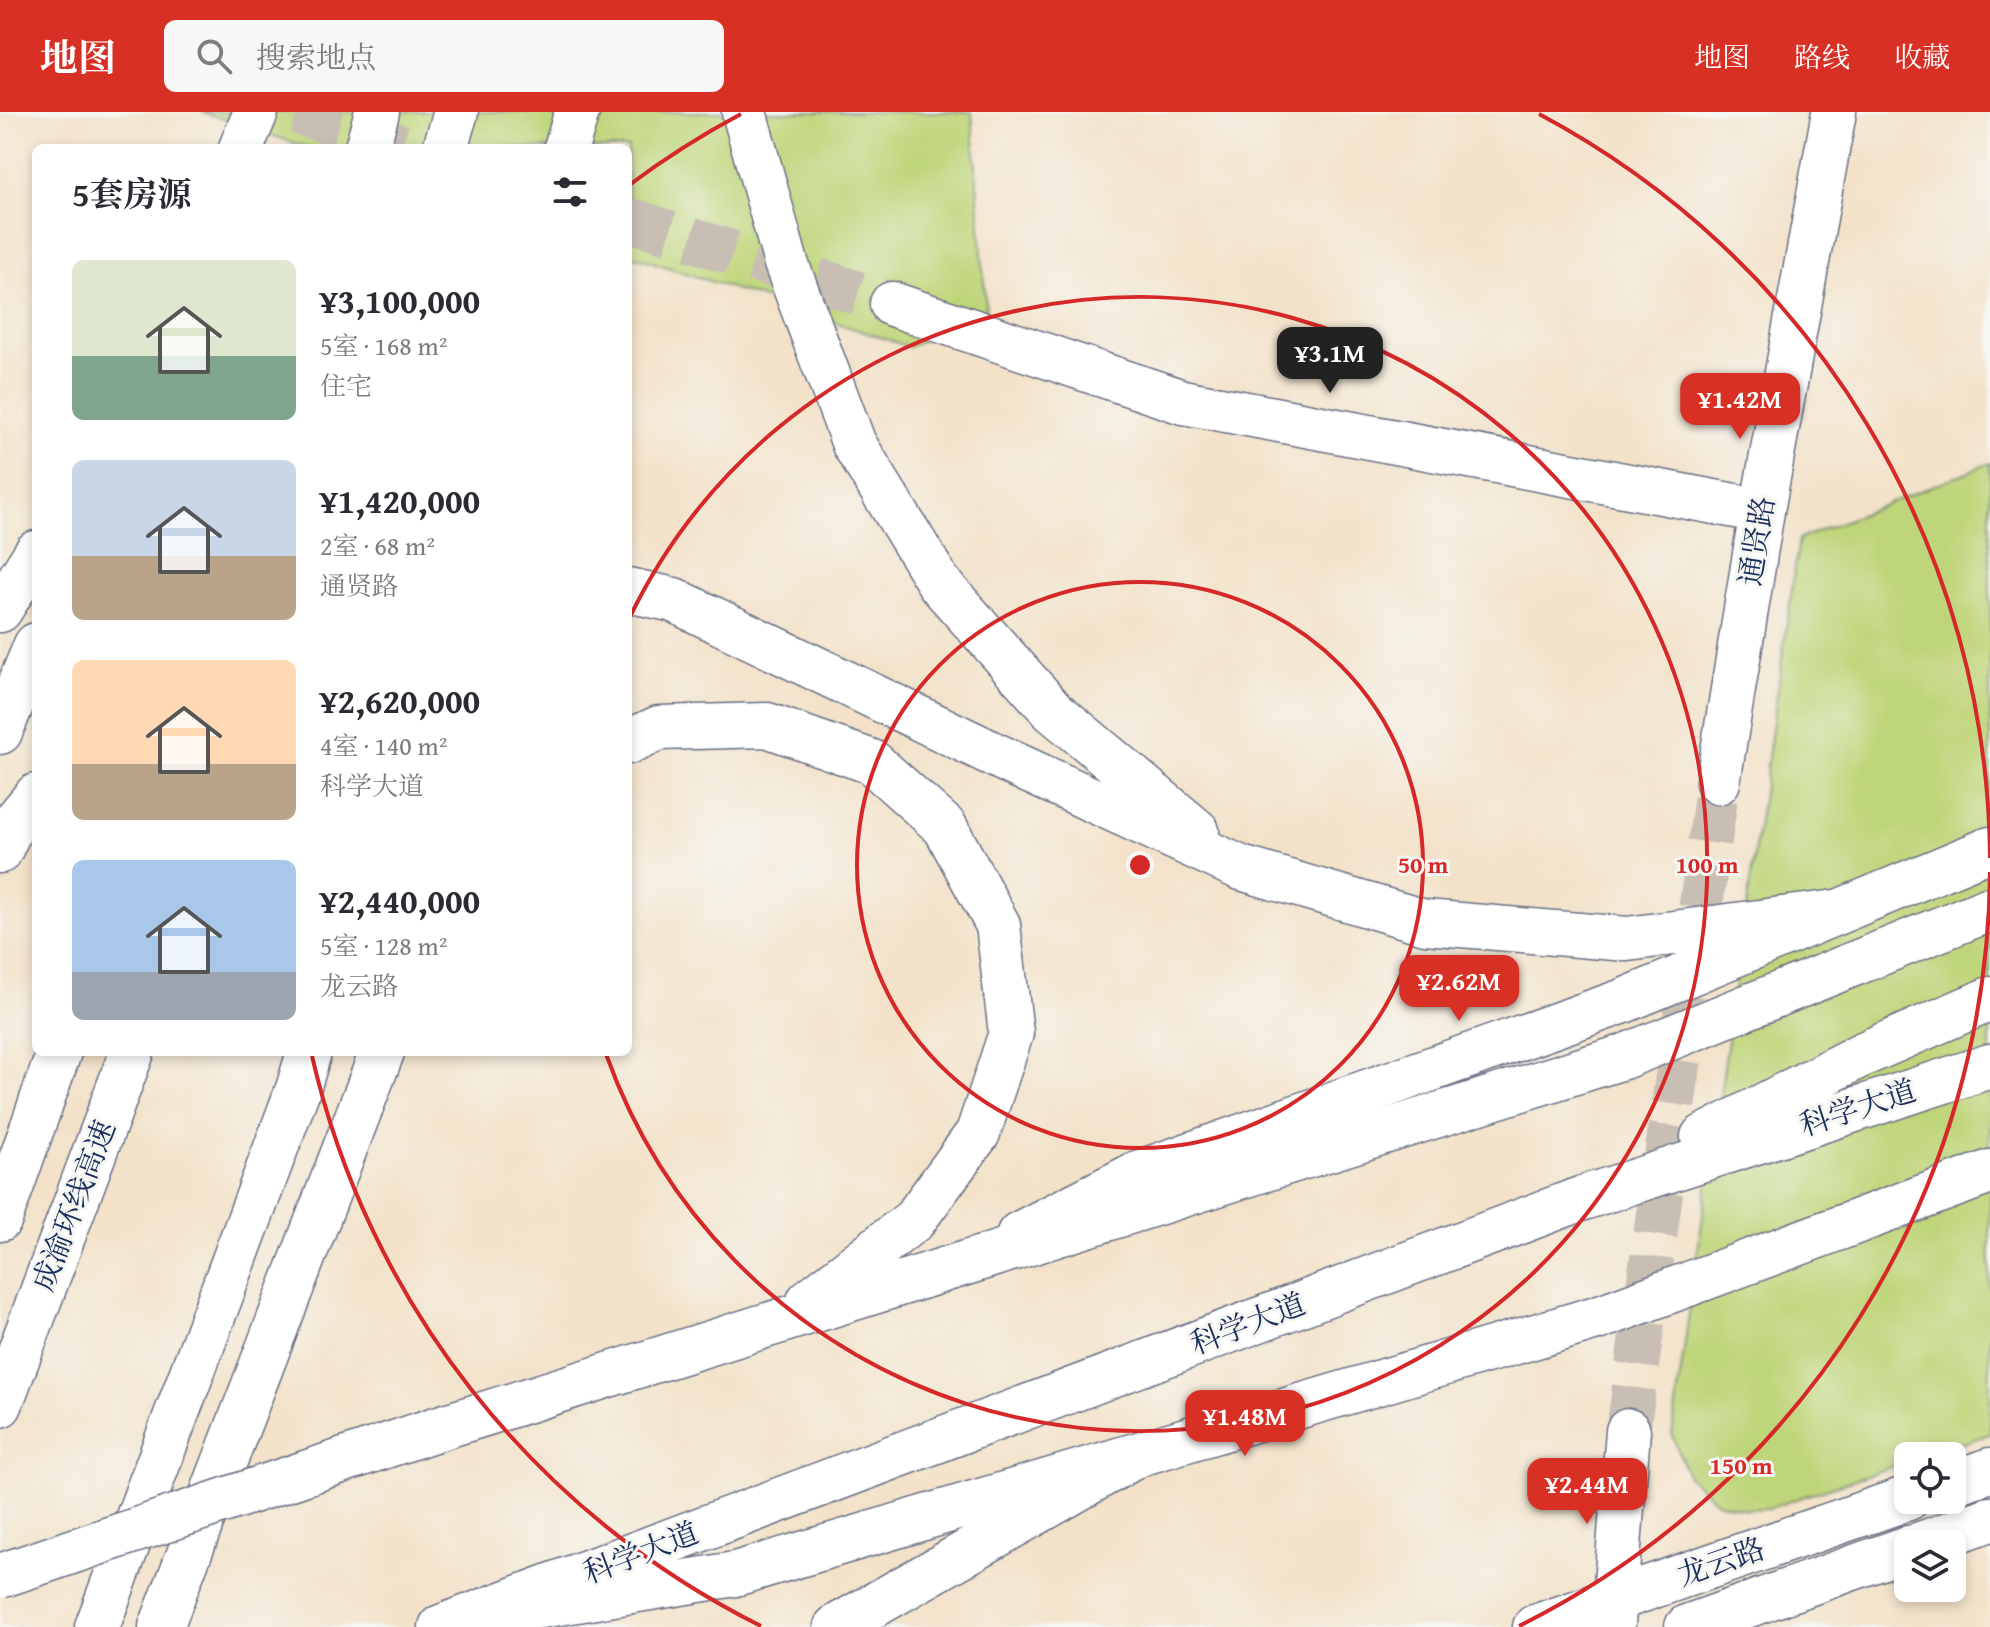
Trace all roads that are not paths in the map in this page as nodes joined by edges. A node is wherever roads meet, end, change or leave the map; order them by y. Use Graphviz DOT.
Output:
graph roads {
  1 [pos="256,112"];
  2 [pos="377,112"];
  3 [pos="456,112"];
  4 [pos="577,112"];
  5 [pos="744,112"];
  6 [pos="1834,112"];
  7 [pos="243,144"];
  8 [pos="368,144"];
  9 [pos="446,144"];
  10 [pos="567,144"];
  11 [pos="892,304"];
  12 [pos="1762,511"];
  13 [pos="32,559"];
  14 [pos="632,591"];
  15 [pos="0,610"];
  16 [pos="32,655"];
  17 [pos="0,732"];
  18 [pos="632,740"];
  19 [pos="1718,782"];
  20 [pos="32,801"];
  21 [pos="1990,849"];
  22 [pos="0,851"];
  23 [pos="1241,868"];
  24 [pos="1990,909"];
  25 [pos="1837,912"];
  26 [pos="1990,999"];
  27 [pos="58,1056"];
  28 [pos="131,1056"];
  29 [pos="308,1056"];
  30 [pos="380,1056"];
  31 [pos="1990,1066"];
  32 [pos="1990,1172"];
  33 [pos="1583,1198"];
  34 [pos="0,1219"];
  35 [pos="961,1265"];
  36 [pos="783,1321"];
  37 [pos="0,1405"];
  38 [pos="1628,1431"];
  39 [pos="1137,1455"];
  40 [pos="1990,1470"];
  41 [pos="1966,1478"];
  42 [pos="1894,1503"];
  43 [pos="1990,1519"];
  44 [pos="1960,1530"];
  45 [pos="1894,1553"];
  46 [pos="0,1576"];
  47 [pos="1614,1612"];
  48 [pos="454,1623"];
  49 [pos="97,1627"];
  50 [pos="161,1627"];
  51 [pos="836,1627"];
  52 [pos="1535,1627"];
  53 [pos="1687,1627"];
  1 -- 7 [label="main road"];
  2 -- 8 [label="main road"];
  3 -- 9 [label="main road"];
  4 -- 10 [label="main road"];
  5 -- 23 [label="main road"];
  6 -- 12 [label="main road, 通贤路"];
  11 -- 12 [label="main road"];
  12 -- 19 [label="main road, 通贤路"];
  13 -- 15 [label="main road"];
  14 -- 23 [label="main road"];
  16 -- 17 [label="main road"];
  18 -- 36 [label="main road"];
  20 -- 22 [label="main road"];
  21 -- 25 [label="main road"];
  23 -- 25 [label="main road"];
  24 -- 35 [label="main road"];
  25 -- 35 [label="main road"];
  26 -- 33 [label="main road"];
  27 -- 34 [label="main road"];
  28 -- 37 [label="main road, 成渝环线高速"];
  29 -- 49 [label="main road"];
  30 -- 50 [label="main road"];
  31 -- 33 [label="main road, 科学大道"];
  32 -- 39 [label="main road, 科学大道"];
  33 -- 48 [label="main road, 科学大道"];
  35 -- 36 [label="main road"];
  36 -- 46 [label="main road, bridge"];
  38 -- 47 [label="main road"];
  39 -- 48 [label="main road, 科学大道"];
  39 -- 51 [label="main road"];
  40 -- 41 [label="main road"];
  42 -- 47 [label="main road, 龙云路"];
  43 -- 44 [label="main road"];
  45 -- 53 [label="main road, 龙云路"];
  47 -- 52 [label="main road, 龙云路"];
}
